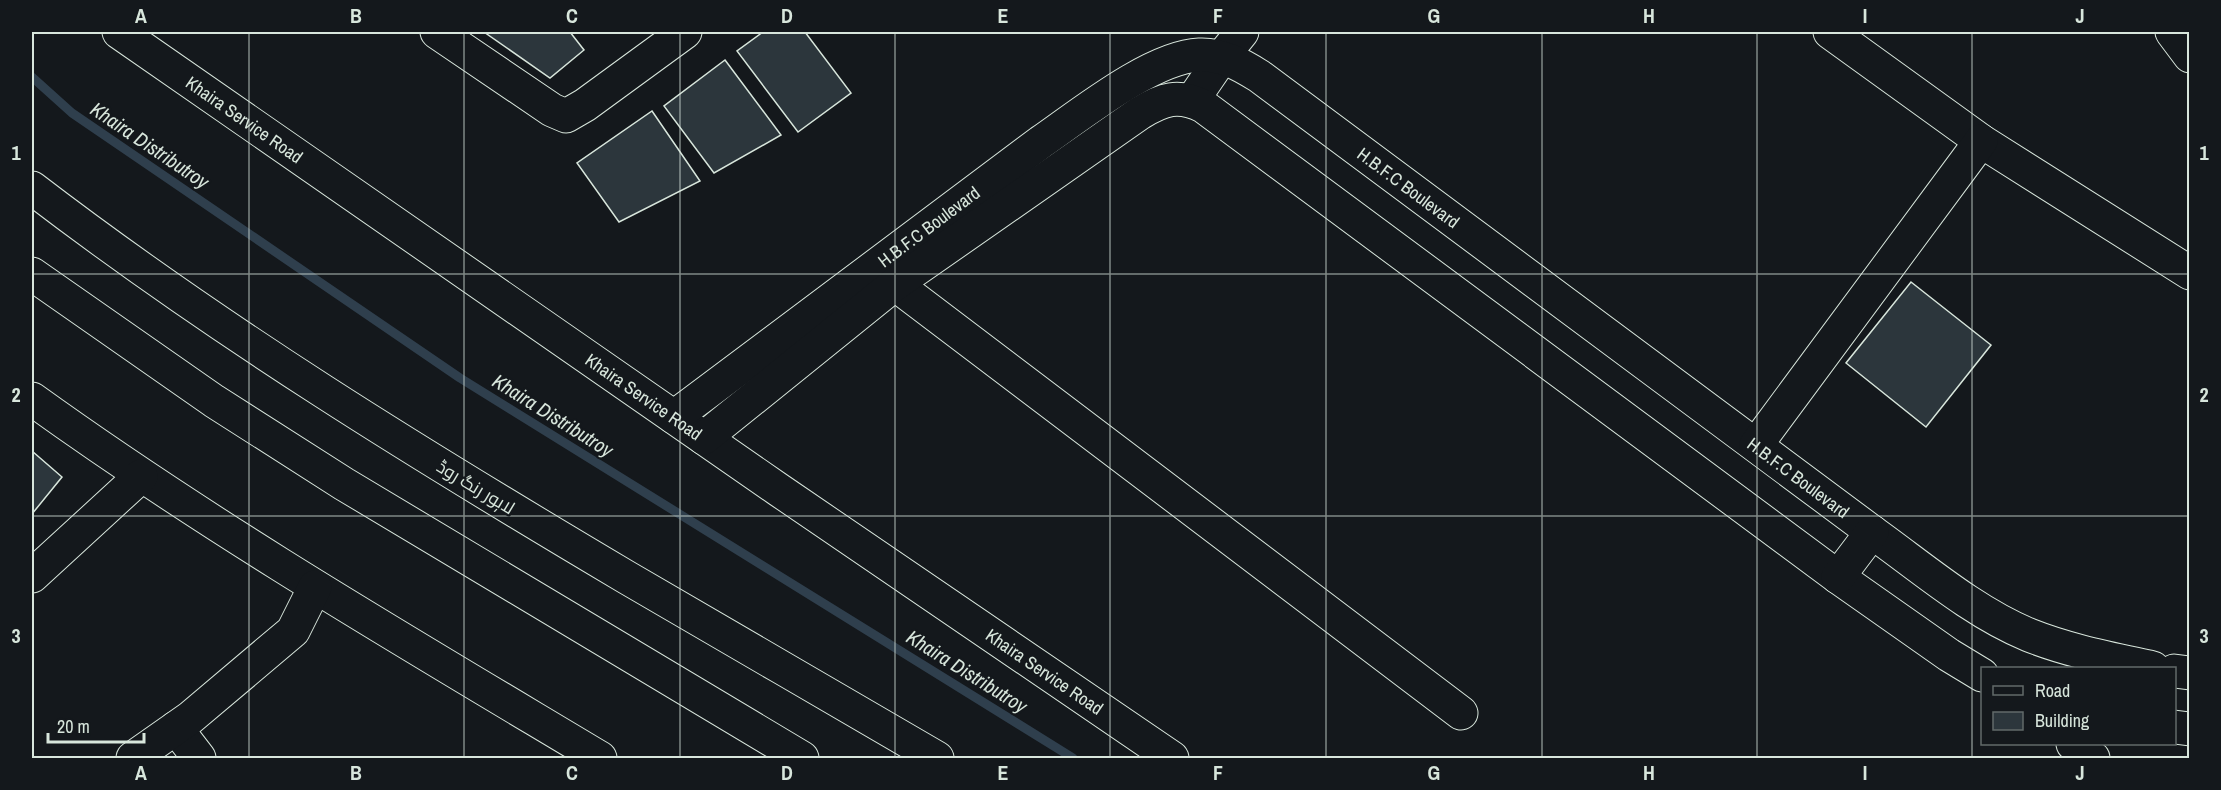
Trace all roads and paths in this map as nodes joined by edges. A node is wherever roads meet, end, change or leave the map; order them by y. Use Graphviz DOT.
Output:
graph roads {
  1 [pos="119,32"];
  2 [pos="437,32"];
  3 [pos="685,32"];
  4 [pos="1242,32"];
  5 [pos="1830,32"];
  6 [pos="2172,32"];
  7 [pos="1222,57"];
  8 [pos="2190,57"];
  9 [pos="1192,101"];
  10 [pos="1981,141"];
  11 [pos="32,188"];
  12 [pos="2190,273"];
  13 [pos="32,274"];
  14 [pos="895,285"];
  15 [pos="32,399"];
  16 [pos="674,417"];
  17 [pos="704,438"];
  18 [pos="1756,445"];
  19 [pos="141,477"];
  20 [pos="1872,532"];
  21 [pos="32,576"];
  22 [pos="1838,577"];
  23 [pos="315,587"];
  24 [pos="2145,667"];
  25 [pos="1981,674"];
  26 [pos="1461,713"];
  27 [pos="176,728"];
  28 [pos="2074,745"];
  29 [pos="133,759"];
  30 [pos="199,759"];
  31 [pos="600,759"];
  32 [pos="802,759"];
  33 [pos="937,759"];
  34 [pos="1172,759"];
  35 [pos="2093,759"];
  1 -- 16 [label="main road, Khaira Service Road"];
  2 -- 3 [label="main road"];
  4 -- 7 [label="main road"];
  5 -- 10 [label="main road"];
  6 -- 8 [label="main road"];
  7 -- 9 [label="main road"];
  7 -- 16 [label="main road, H.B.F.C Boulevard"];
  7 -- 18 [label="main road, H.B.F.C Boulevard"];
  9 -- 14 [label="main road, H.B.F.C Boulevard"];
  9 -- 22 [label="main road"];
  10 -- 12 [label="main road"];
  10 -- 18 [label="main road"];
  11 -- 33 [label="main road, لاہور رنگ روڈ"];
  13 -- 32 [label="main road"];
  14 -- 17 [label="main road, H.B.F.C Boulevard"];
  14 -- 26 [label="main road"];
  15 -- 19 [label="main road"];
  16 -- 17 [label="main road, Khaira Service Road"];
  17 -- 34 [label="main road, Khaira Service Road"];
  18 -- 20 [label="main road, H.B.F.C Boulevard"];
  19 -- 21 [label="main road"];
  19 -- 23 [label="main road"];
  20 -- 22 [label="main road"];
  20 -- 24 [label="main road, H.B.F.C Boulevard"];
  22 -- 25 [label="main road"];
  23 -- 27 [label="main road"];
  23 -- 31 [label="main road"];
  27 -- 29 [label="main road"];
  27 -- 30 [label="main road"];
  28 -- 35 [label="main road"];
}
